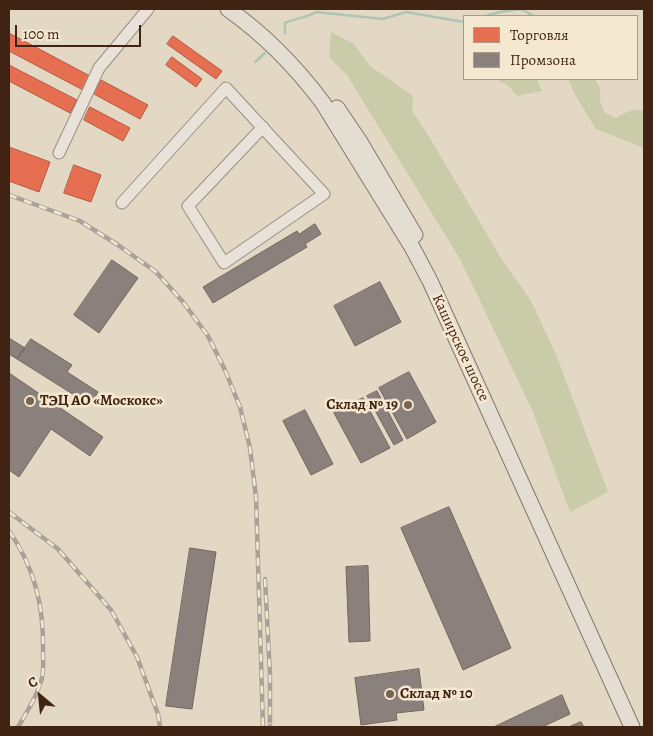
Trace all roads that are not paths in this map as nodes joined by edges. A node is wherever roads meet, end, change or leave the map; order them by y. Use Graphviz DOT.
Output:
graph roads {
  1 [pos="148,9"];
  2 [pos="228,9"];
  3 [pos="240,9"];
  4 [pos="249,9"];
  5 [pos="259,23"];
  6 [pos="262,127"];
  7 [pos="59,153"];
  8 [pos="122,203"];
  9 [pos="632,727"];
  10 [pos="641,727"];
  1 -- 7 [label="lane"];
  2 -- 9 [label="main road, Каширское шоссе"];
  3 -- 5 [label="main road, Каширское шоссе"];
  4 -- 5 [label="main road"];
  5 -- 10 [label="main road, Каширское шоссе"];
  6 -- 6 [label="lane"];
  6 -- 8 [label="lane"];
}
